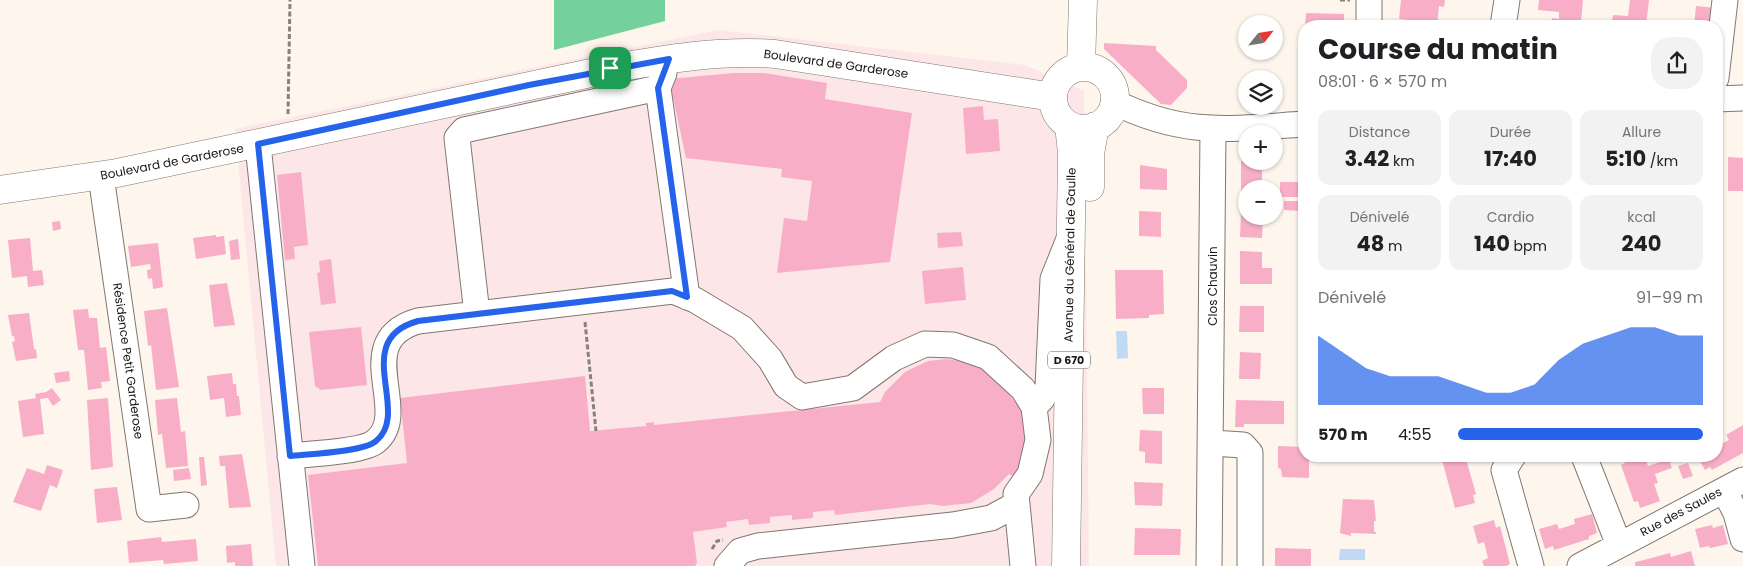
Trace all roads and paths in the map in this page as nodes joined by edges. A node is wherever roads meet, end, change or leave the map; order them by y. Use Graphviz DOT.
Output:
graph roads {
  1 [pos="290,0"];
  2 [pos="1083,0"];
  3 [pos="1368,0"];
  4 [pos="1506,0"];
  5 [pos="1725,0"];
  6 [pos="1369,20"];
  7 [pos="1504,20"];
  8 [pos="1723,20"];
  9 [pos="669,59"];
  10 [pos="1081,67"];
  11 [pos="658,88"];
  12 [pos="1053,97"];
  13 [pos="1743,98"];
  14 [pos="1723,99"];
  15 [pos="463,100"];
  16 [pos="1114,102"];
  17 [pos="496,123"];
  18 [pos="1298,124"];
  19 [pos="1082,126"];
  20 [pos="1213,130"];
  21 [pos="288,138"];
  22 [pos="258,144"];
  23 [pos="101,176"];
  24 [pos="0,190"];
  25 [pos="1070,237"];
  26 [pos="687,297"];
  27 [pos="582,302"];
  28 [pos="477,314"];
  29 [pos="1034,408"];
  30 [pos="596,431"];
  31 [pos="1212,443"];
  32 [pos="290,456"];
  33 [pos="1509,462"];
  34 [pos="1586,462"];
  35 [pos="1734,485"];
  36 [pos="186,504"];
  37 [pos="1016,504"];
  38 [pos="1743,540"];
  39 [pos="1620,545"];
  40 [pos="302,566"];
  41 [pos="727,566"];
  42 [pos="1023,566"];
  43 [pos="1066,566"];
  44 [pos="1083,566"];
  45 [pos="1209,566"];
  46 [pos="1250,566"];
  47 [pos="1531,566"];
  48 [pos="1580,566"];
  1 -- 21 [label="path"];
  2 -- 10 [label="main road"];
  3 -- 6 [label="street"];
  4 -- 7 [label="street"];
  5 -- 8 [label="street"];
  9 -- 11 [label="street"];
  9 -- 12 [label="main road, Boulevard de Garderose"];
  9 -- 15 [label="main road, Boulevard de Garderose"];
  10 -- 12 [label="main road"];
  10 -- 16 [label="main road"];
  11 -- 17 [label="street"];
  11 -- 26 [label="street"];
  12 -- 19 [label="main road, Avenue du Général de Gaulle"];
  13 -- 14 [label="street"];
  15 -- 17 [label="street"];
  15 -- 21 [label="main road, Boulevard de Garderose"];
  16 -- 19 [label="main road"];
  16 -- 20 [label="street"];
  17 -- 28 [label="street"];
  18 -- 20 [label="street"];
  19 -- 25 [label="main road, Avenue du Général de Gaulle / D 670"];
  19 -- 44 [label="main road, Avenue du Général de Gaulle / D 670"];
  20 -- 31 [label="street, Clos Chauvin"];
  21 -- 22 [label="main road, Boulevard de Garderose"];
  22 -- 23 [label="main road, Boulevard de Garderose"];
  22 -- 32 [label="street"];
  23 -- 24 [label="main road, Boulevard de Garderose"];
  23 -- 36 [label="street, Résidence Petit Garderose"];
  25 -- 29 [label="street"];
  25 -- 43 [label="main road, Avenue du Général de Gaulle / D 670"];
  26 -- 27 [label="street"];
  26 -- 29 [label="street"];
  27 -- 28 [label="street"];
  27 -- 30 [label="path"];
  28 -- 32 [label="street"];
  29 -- 37 [label="street"];
  31 -- 45 [label="street, Clos Chauvin"];
  31 -- 46 [label="street"];
  32 -- 40 [label="street"];
  33 -- 47 [label="street"];
  34 -- 39 [label="street"];
  35 -- 38 [label="street"];
  35 -- 39 [label="street, Rue des Saules"];
  37 -- 41 [label="street"];
  37 -- 42 [label="street"];
  39 -- 48 [label="street, Rue des Saules"];
}
